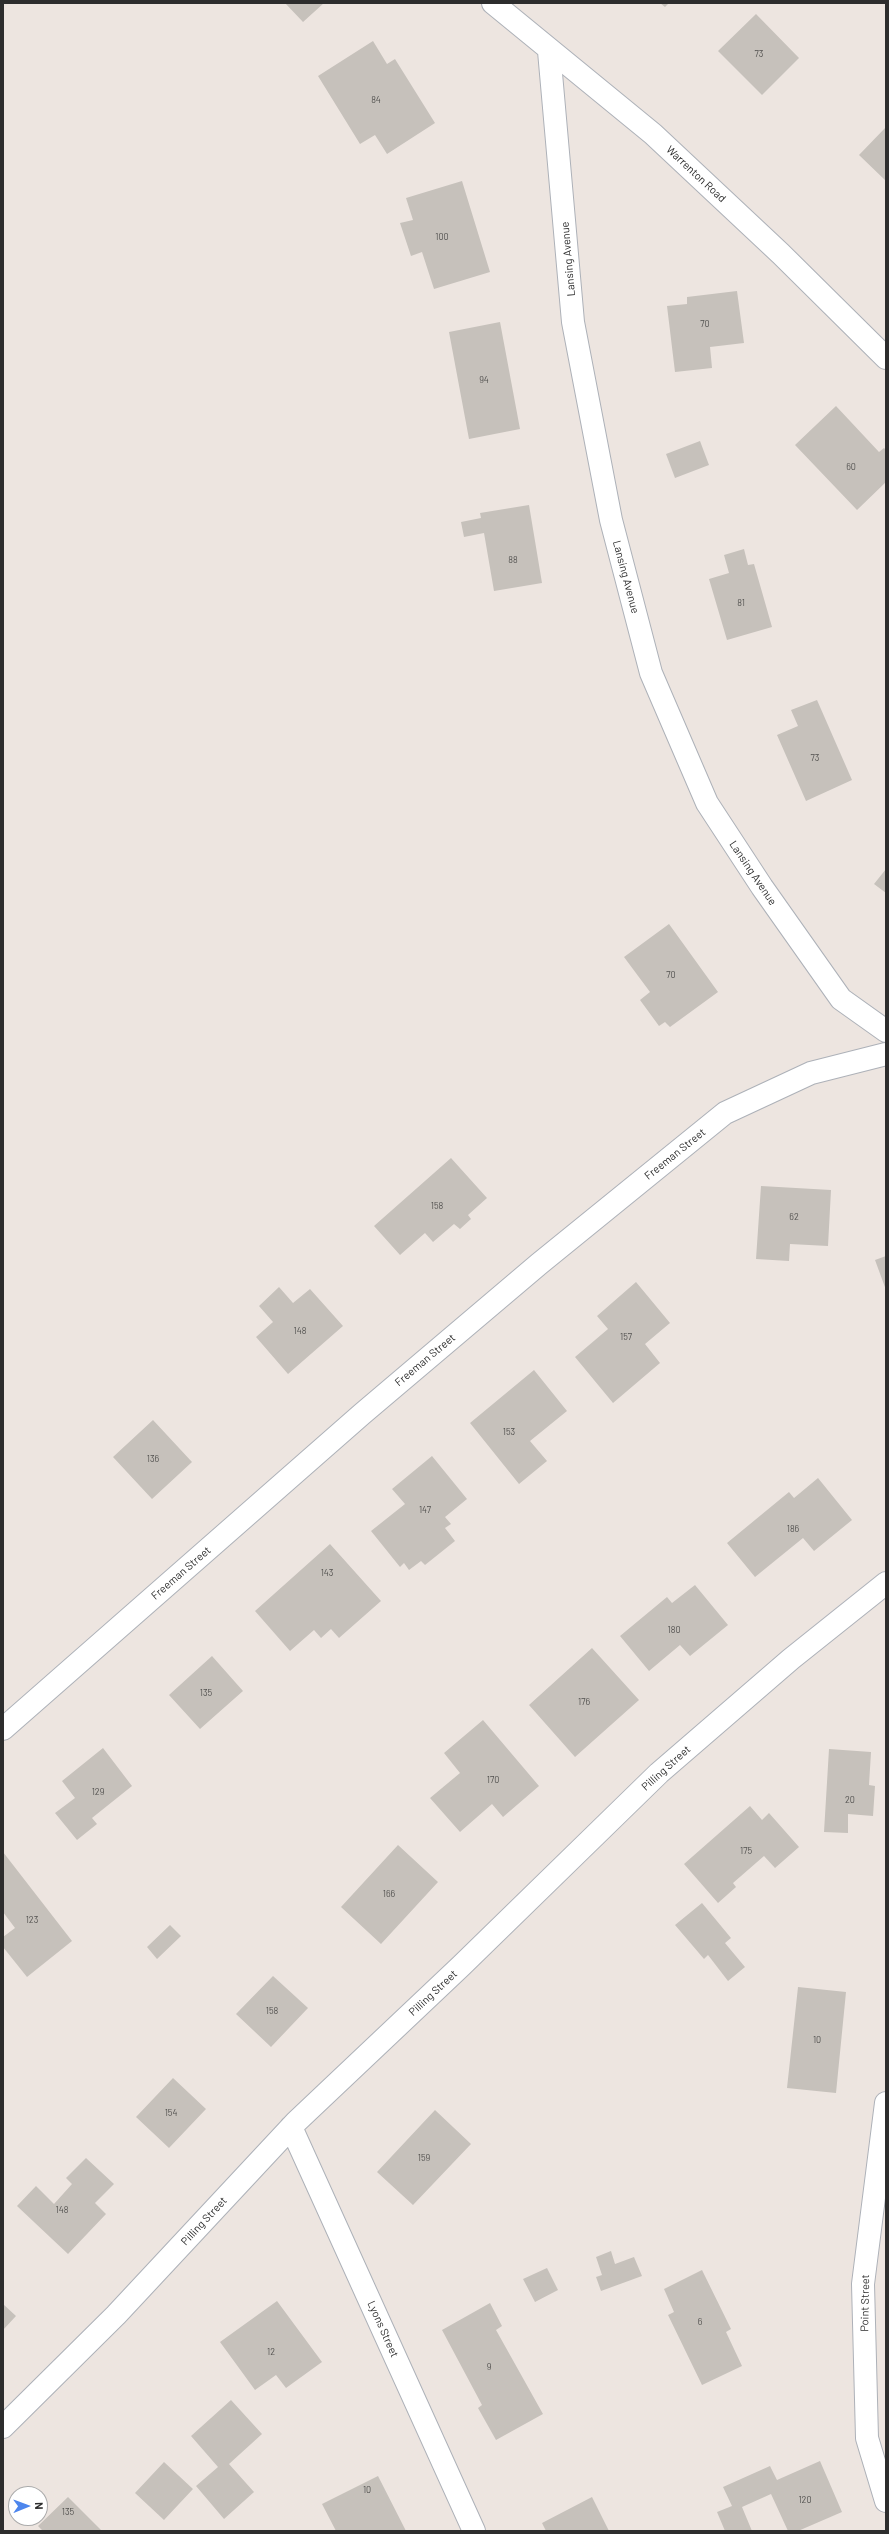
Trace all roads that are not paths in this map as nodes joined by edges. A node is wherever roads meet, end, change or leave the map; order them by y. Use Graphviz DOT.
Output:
graph roads {
  1 [pos="493,3"];
  2 [pos="549,51"];
  3 [pos="886,358"];
  4 [pos="886,1031"];
  5 [pos="886,1054"];
  6 [pos="886,1583"];
  7 [pos="3,1729"];
  8 [pos="886,2103"];
  9 [pos="291,2127"];
  10 [pos="3,2427"];
  11 [pos="886,2500"];
  12 [pos="474,2531"];
  1 -- 2 [label="street, Warrenton Road"];
  2 -- 3 [label="street, Warrenton Road"];
  2 -- 4 [label="street, Lansing Avenue"];
  5 -- 7 [label="street, Freeman Street"];
  6 -- 9 [label="street, Pilling Street"];
  8 -- 11 [label="street, Point Street"];
  9 -- 10 [label="street, Pilling Street"];
  9 -- 12 [label="street, Lyons Street"];
}
